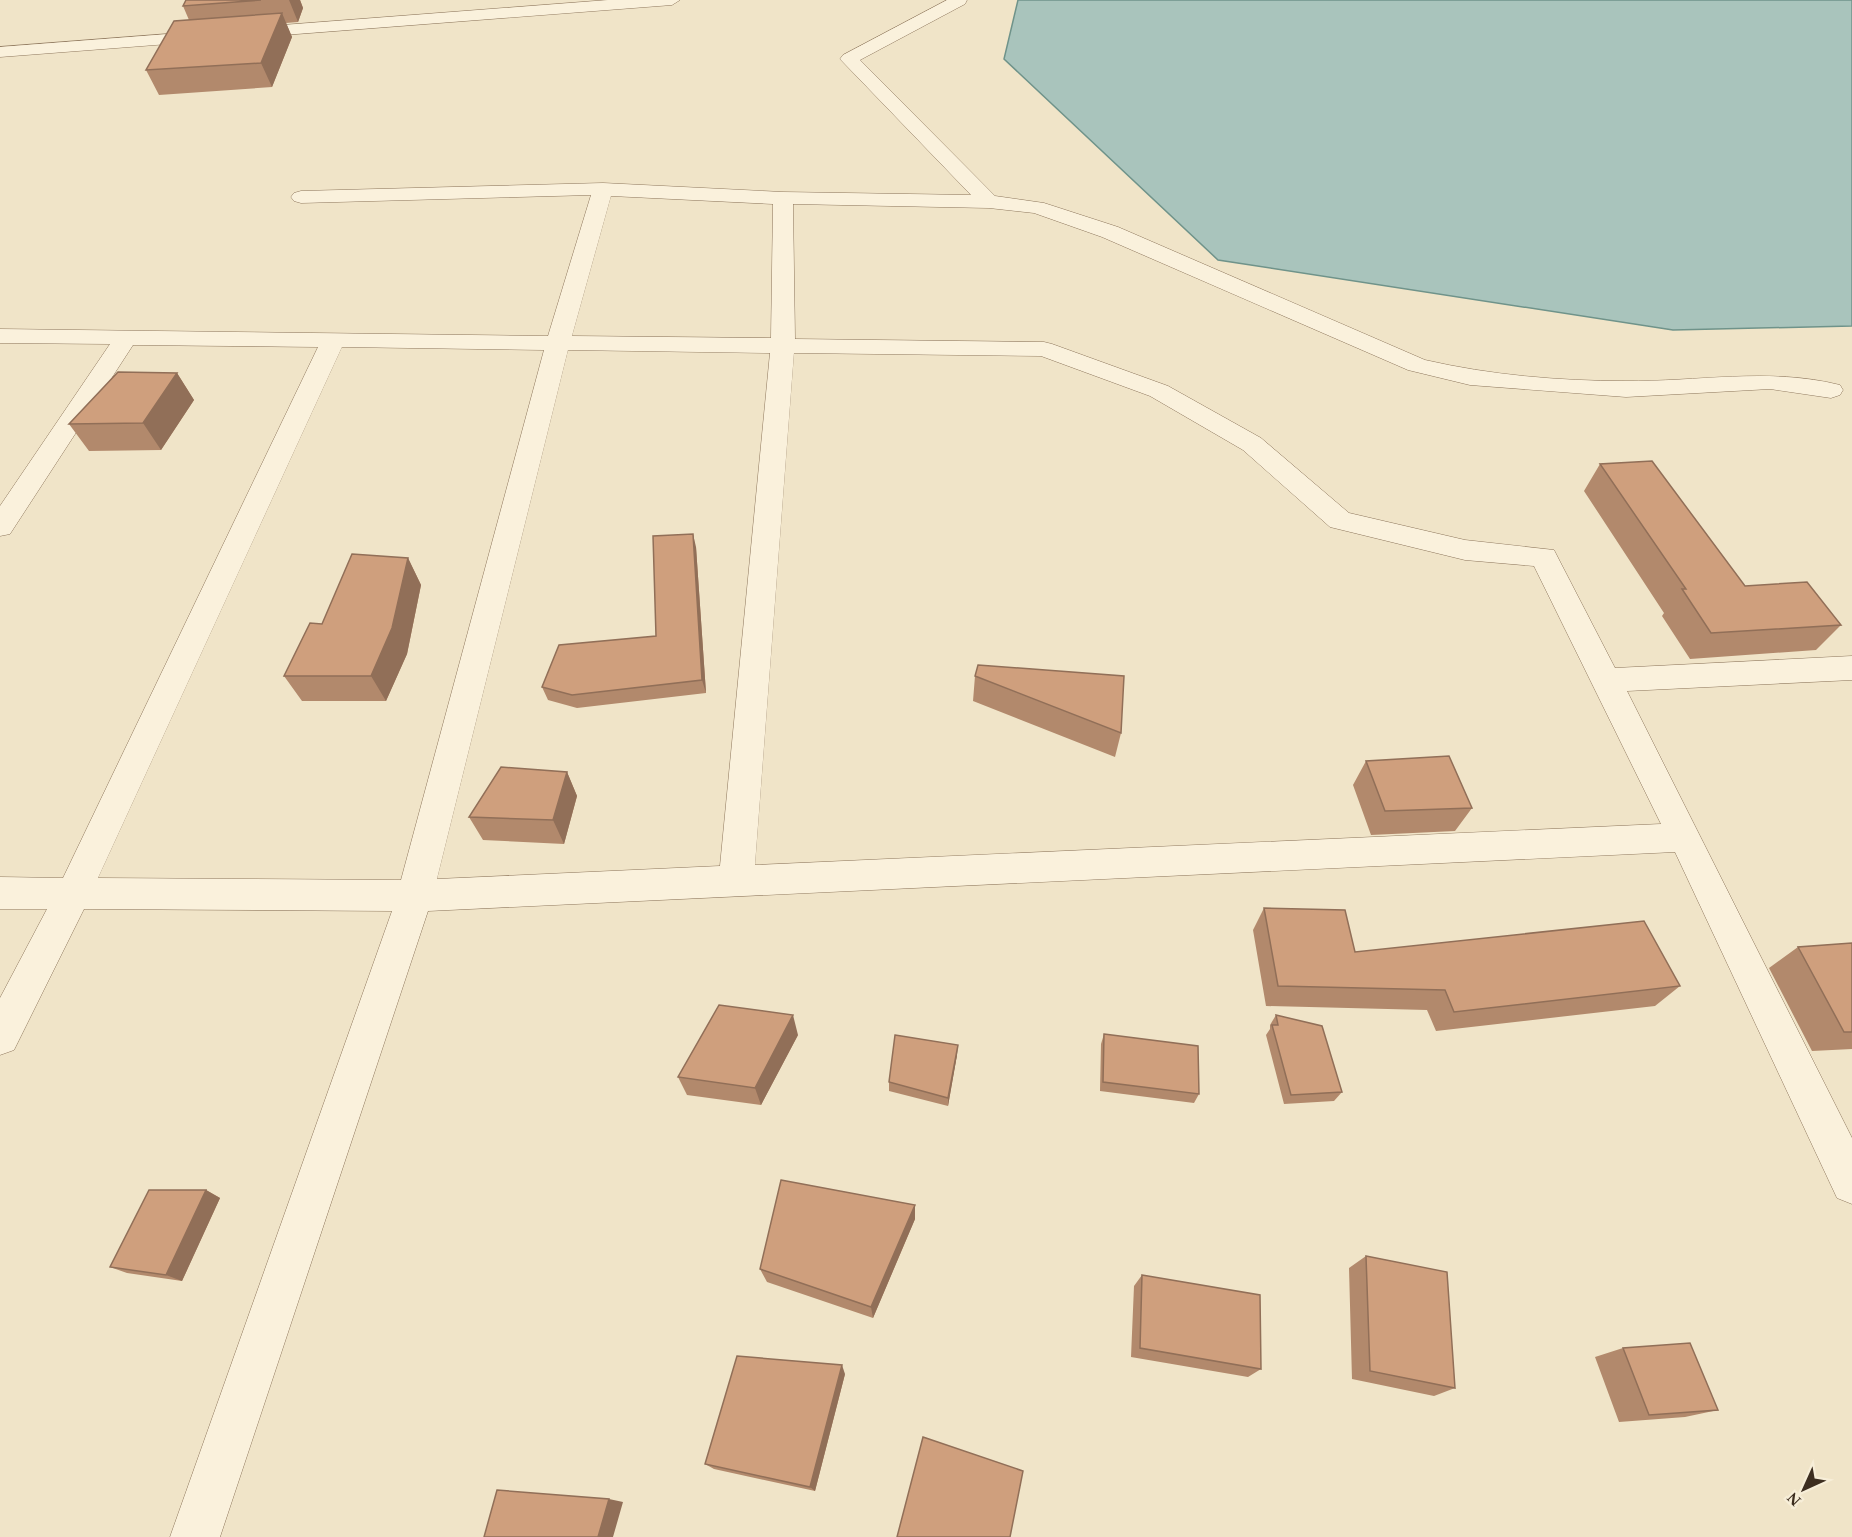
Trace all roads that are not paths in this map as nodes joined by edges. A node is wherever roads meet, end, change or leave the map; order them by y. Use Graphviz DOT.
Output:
graph roads {
  1 [pos="672,0"];
  2 [pos="959,0"];
  3 [pos="0,52"];
  4 [pos="603,189"];
  5 [pos="302,196"];
  6 [pos="783,198"];
  7 [pos="989,202"];
  8 [pos="0,336"];
  9 [pos="126,338"];
  10 [pos="333,341"];
  11 [pos="558,344"];
  12 [pos="783,346"];
  13 [pos="1832,390"];
  14 [pos="0,527"];
  15 [pos="1852,668"];
  16 [pos="1606,680"];
  17 [pos="1685,837"];
  18 [pos="736,882"];
  19 [pos="0,893"];
  20 [pos="73,894"];
  21 [pos="415,896"];
  22 [pos="0,1037"];
  23 [pos="1852,1183"];
  24 [pos="195,1537"];
  1 -- 3 [label="street"];
  2 -- 7 [label="street"];
  4 -- 5 [label="street"];
  4 -- 6 [label="street"];
  4 -- 11 [label="street"];
  6 -- 7 [label="street"];
  6 -- 12 [label="street"];
  7 -- 13 [label="street"];
  8 -- 9 [label="street"];
  9 -- 10 [label="street"];
  9 -- 14 [label="street"];
  10 -- 11 [label="street"];
  10 -- 20 [label="street"];
  11 -- 12 [label="street"];
  11 -- 21 [label="street"];
  12 -- 16 [label="street"];
  12 -- 18 [label="street"];
  15 -- 16 [label="street"];
  16 -- 17 [label="street"];
  17 -- 18 [label="street"];
  17 -- 23 [label="street"];
  18 -- 21 [label="street"];
  19 -- 20 [label="street"];
  20 -- 21 [label="street"];
  20 -- 22 [label="street"];
  21 -- 24 [label="street"];
}
